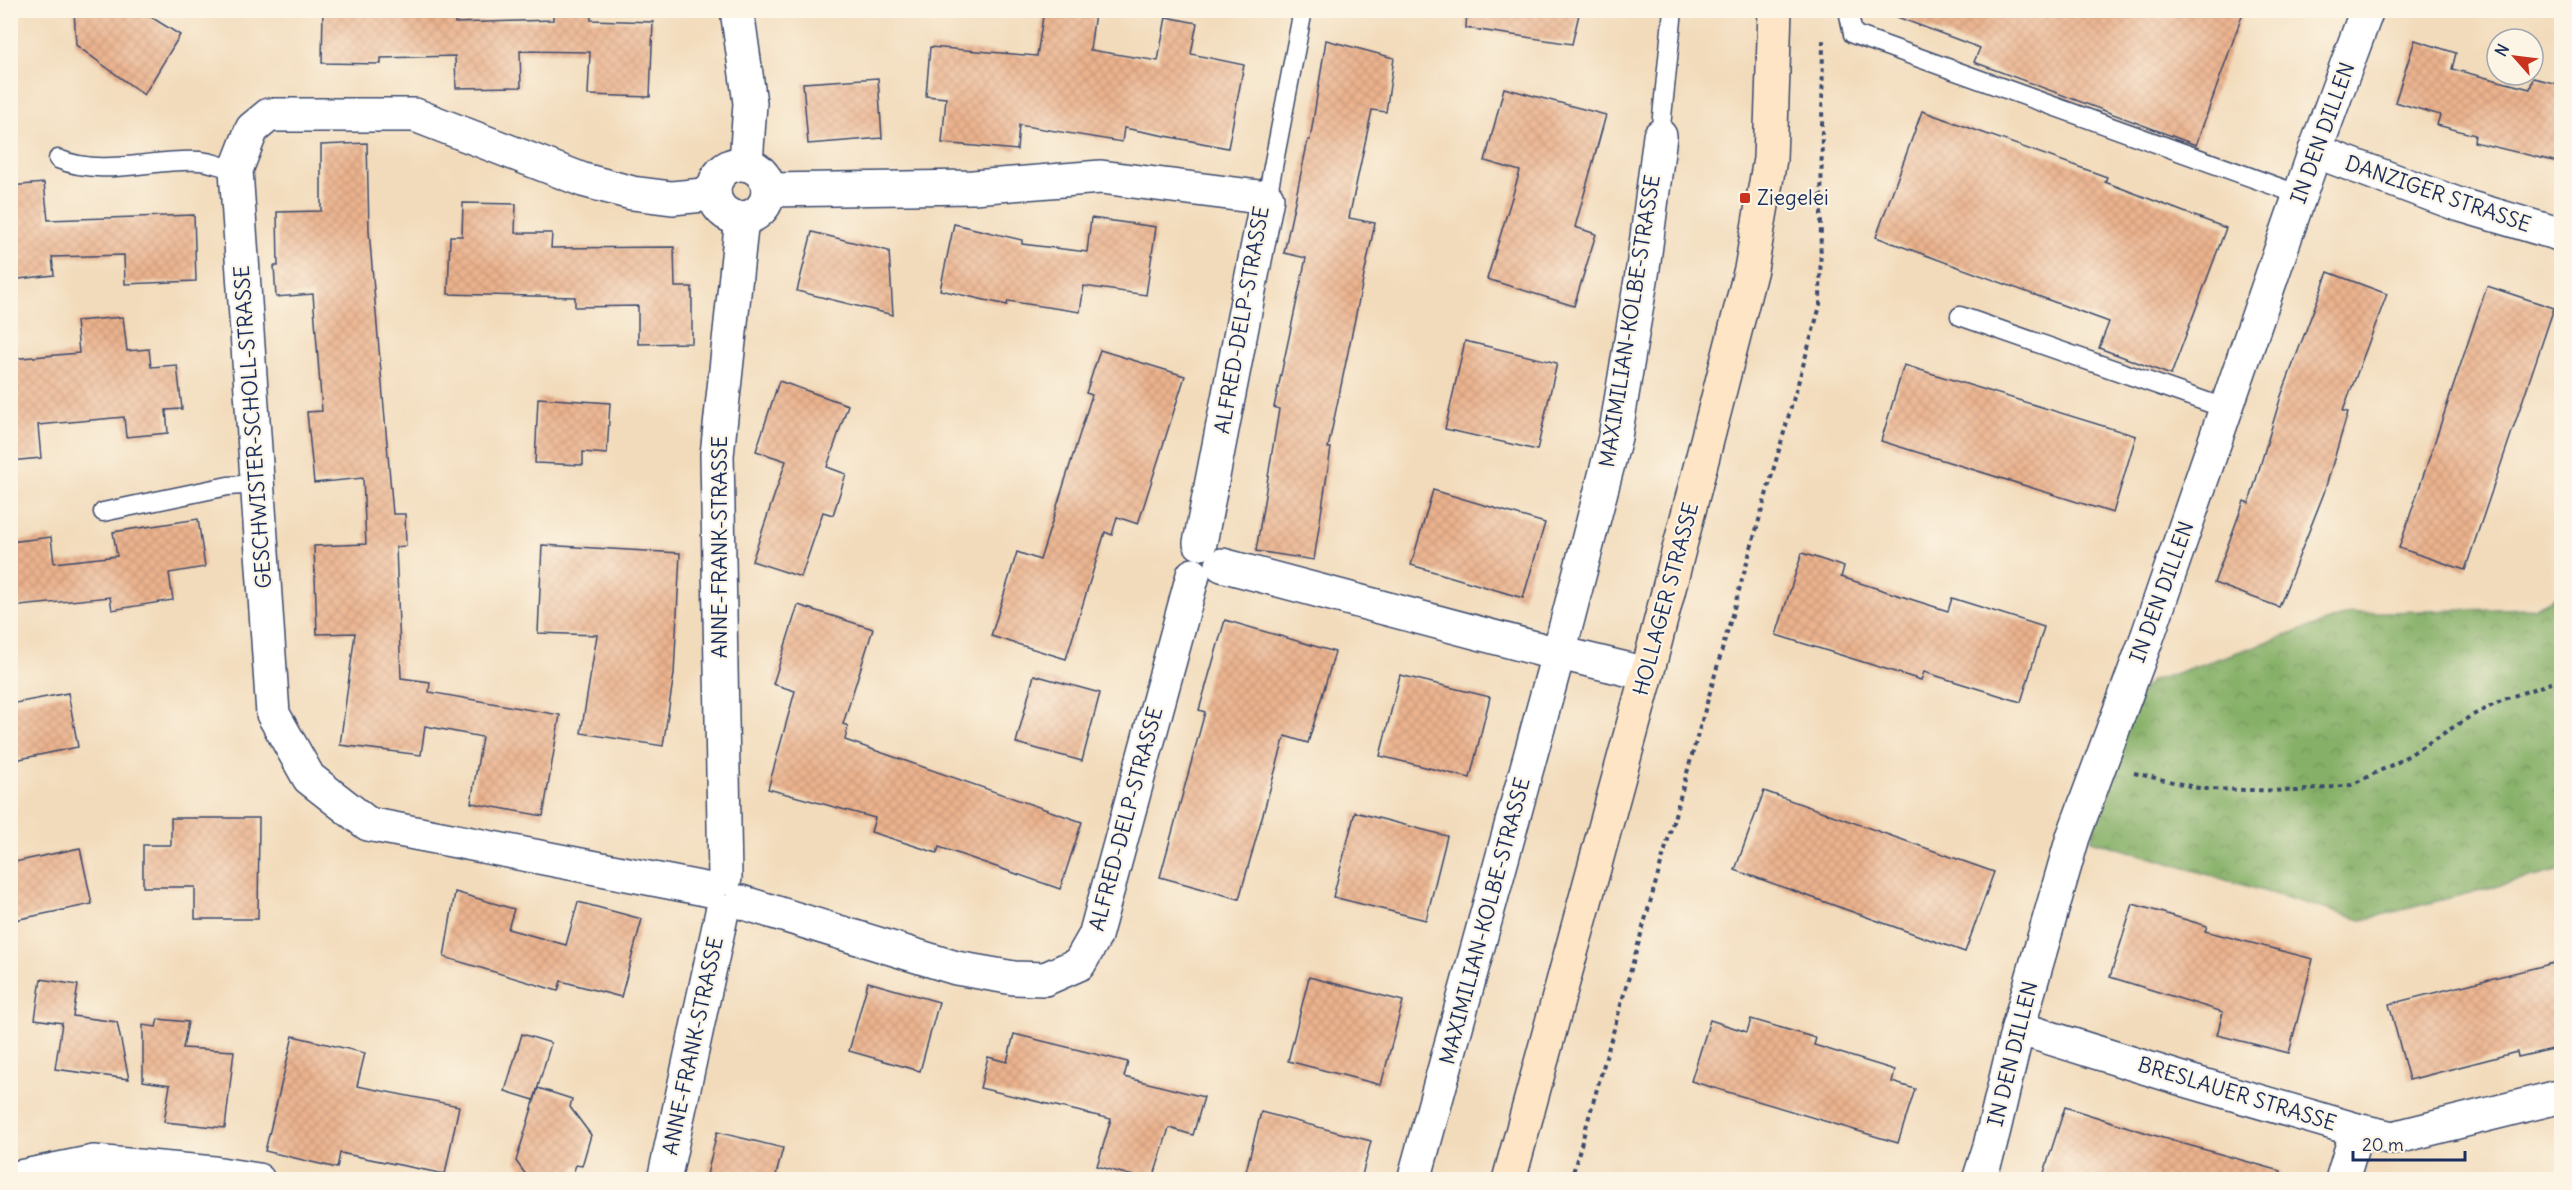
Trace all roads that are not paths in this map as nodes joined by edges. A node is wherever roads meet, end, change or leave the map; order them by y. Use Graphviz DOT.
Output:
graph roads {
  1 [pos="737,10"];
  2 [pos="1303,10"];
  3 [pos="1673,10"];
  4 [pos="1775,10"];
  5 [pos="1848,10"];
  6 [pos="2367,10"];
  7 [pos="1660,136"];
  8 [pos="2315,151"];
  9 [pos="58,159"];
  10 [pos="747,164"];
  11 [pos="236,170"];
  12 [pos="768,190"];
  13 [pos="714,194"];
  14 [pos="2300,195"];
  15 [pos="1267,198"];
  16 [pos="742,218"];
  17 [pos="2562,236"];
  18 [pos="1960,316"];
  19 [pos="2228,409"];
  20 [pos="257,484"];
  21 [pos="103,512"];
  22 [pos="1205,561"];
  23 [pos="1559,653"];
  24 [pos="1647,674"];
  25 [pos="724,895"];
  26 [pos="2018,1028"];
  27 [pos="2562,1096"];
  28 [pos="2356,1130"];
  29 [pos="10,1179"];
  30 [pos="258,1179"];
  31 [pos="664,1179"];
  32 [pos="1414,1179"];
  33 [pos="1509,1179"];
  34 [pos="1979,1179"];
  35 [pos="2342,1179"];
  1 -- 10 [label="street"];
  2 -- 15 [label="lane"];
  3 -- 7 [label="lane"];
  4 -- 24 [label="main road, HOLLAGER STRASSE"];
  5 -- 14 [label="lane"];
  6 -- 8 [label="street, IN DEN DILLEN"];
  7 -- 23 [label="street, MAXIMILIAN-KOLBE-STRASSE"];
  8 -- 14 [label="street, IN DEN DILLEN"];
  8 -- 17 [label="street, DANZIGER STRASSE"];
  9 -- 11 [label="lane"];
  10 -- 12 [label="street"];
  10 -- 13 [label="street"];
  11 -- 13 [label="street, GESCHWISTER-SCHOLL-STRASSE"];
  11 -- 20 [label="street, GESCHWISTER-SCHOLL-STRASSE"];
  12 -- 15 [label="street, ALFRED-DELP-STRASSE"];
  12 -- 16 [label="street"];
  13 -- 16 [label="street"];
  14 -- 19 [label="street, IN DEN DILLEN"];
  15 -- 22 [label="street, ALFRED-DELP-STRASSE"];
  16 -- 25 [label="street, ANNE-FRANK-STRASSE"];
  18 -- 19 [label="lane"];
  19 -- 26 [label="street, IN DEN DILLEN"];
  20 -- 21 [label="lane"];
  20 -- 25 [label="street, GESCHWISTER-SCHOLL-STRASSE"];
  22 -- 23 [label="street"];
  22 -- 25 [label="street, ALFRED-DELP-STRASSE"];
  23 -- 24 [label="street"];
  23 -- 32 [label="street, MAXIMILIAN-KOLBE-STRASSE"];
  24 -- 33 [label="main road, HOLLAGER STRASSE"];
  25 -- 31 [label="street, ANNE-FRANK-STRASSE"];
  26 -- 28 [label="street, BRESLAUER STRASSE"];
  26 -- 34 [label="street, IN DEN DILLEN"];
  27 -- 28 [label="street, BRESLAUER STRASSE"];
  28 -- 35 [label="street"];
  29 -- 30 [label="street"];
}
